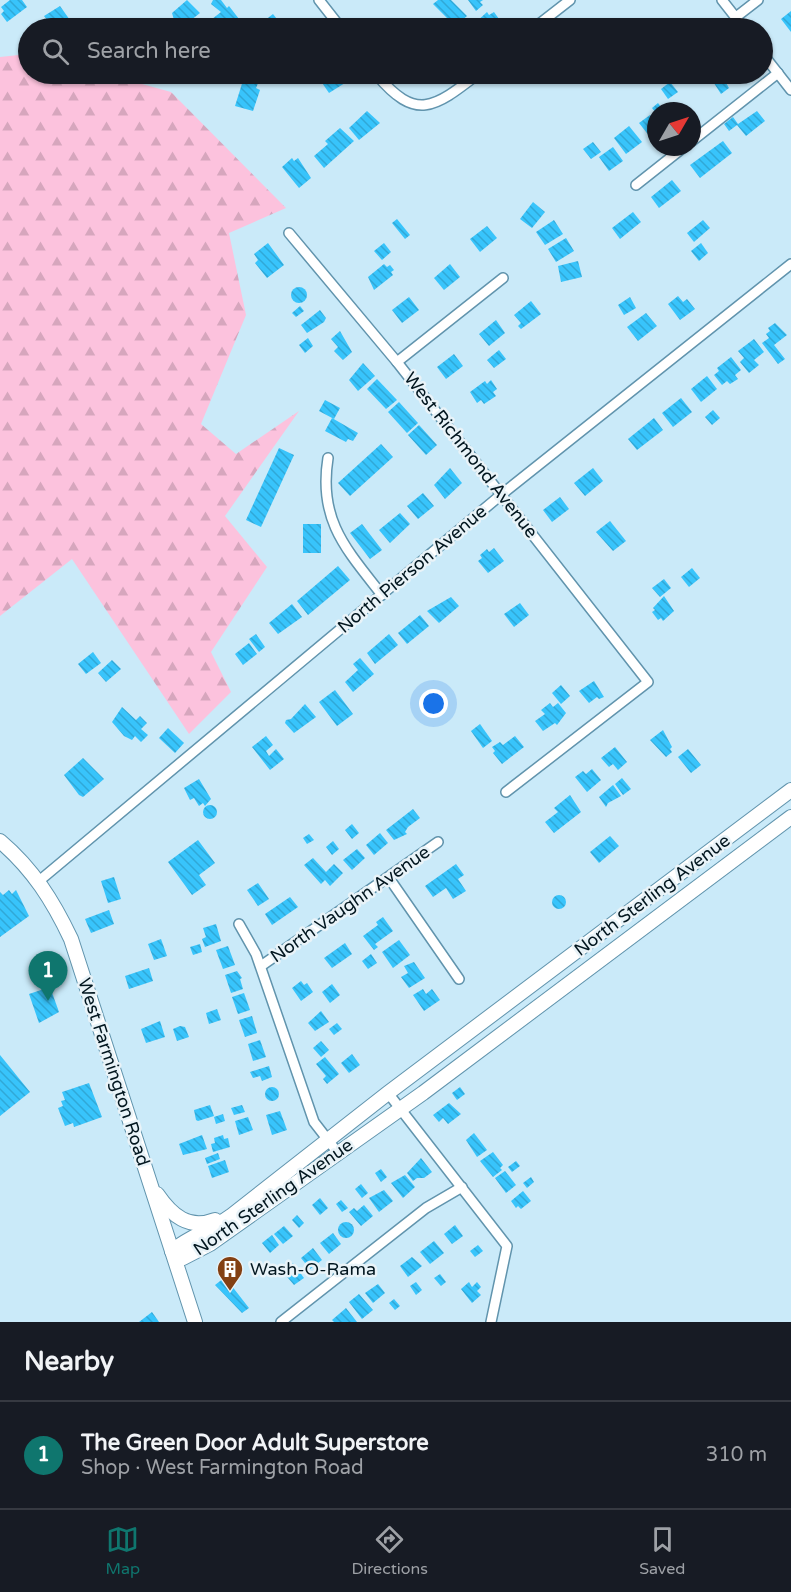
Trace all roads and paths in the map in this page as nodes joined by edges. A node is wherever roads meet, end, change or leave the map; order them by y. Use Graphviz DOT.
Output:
graph roads {
  1 [pos="319,0"];
  2 [pos="570,0"];
  3 [pos="722,0"];
  4 [pos="758,0"];
  5 [pos="736,17"];
  6 [pos="333,18"];
  7 [pos="547,18"];
  8 [pos="773,67"];
  9 [pos="778,73"];
  10 [pos="773,77"];
  11 [pos="385,84"];
  12 [pos="465,84"];
  13 [pos="764,84"];
  14 [pos="791,90"];
  15 [pos="701,134"];
  16 [pos="673,156"];
  17 [pos="636,185"];
  18 [pos="288,232"];
  19 [pos="791,264"];
  20 [pos="503,278"];
  21 [pos="397,362"];
  22 [pos="328,458"];
  23 [pos="502,494"];
  24 [pos="382,595"];
  25 [pos="791,790"];
  26 [pos="506,792"];
  27 [pos="791,817"];
  28 [pos="0,841"];
  29 [pos="438,842"];
  30 [pos="389,878"];
  31 [pos="39,881"];
  32 [pos="240,924"];
  33 [pos="261,966"];
  34 [pos="459,979"];
  35 [pos="388,1093"];
  36 [pos="401,1109"];
  37 [pos="328,1140"];
  38 [pos="338,1153"];
  39 [pos="144,1167"];
  40 [pos="278,1181"];
  41 [pos="462,1187"];
  42 [pos="172,1251"];
  43 [pos="195,1322"];
  44 [pos="281,1322"];
  45 [pos="491,1322"];
  1 -- 6 [label="street"];
  2 -- 7 [label="street"];
  3 -- 5 [label="street"];
  4 -- 5 [label="street"];
  8 -- 9 [label="street"];
  9 -- 10 [label="street"];
  9 -- 14 [label="street"];
  11 -- 12 [label="street"];
  13 -- 15 [label="street"];
  16 -- 17 [label="street"];
  18 -- 21 [label="street, West Richmond Avenue"];
  19 -- 23 [label="street, North Pierson Avenue"];
  20 -- 21 [label="street"];
  21 -- 23 [label="street, West Richmond Avenue"];
  22 -- 24 [label="street"];
  23 -- 24 [label="street, North Pierson Avenue"];
  23 -- 26 [label="street, West Richmond Avenue"];
  24 -- 31 [label="street, North Pierson Avenue"];
  25 -- 35 [label="main road, North Sterling Avenue"];
  27 -- 36 [label="main road, North Sterling Avenue"];
  28 -- 31 [label="main road, West Farmington Road"];
  29 -- 30 [label="street, North Vaughn Avenue"];
  30 -- 33 [label="street, North Vaughn Avenue"];
  30 -- 34 [label="street"];
  31 -- 39 [label="main road, West Farmington Road"];
  32 -- 33 [label="street"];
  33 -- 37 [label="street"];
  35 -- 36 [label="street"];
  35 -- 37 [label="main road, North Sterling Avenue"];
  36 -- 38 [label="main road, North Sterling Avenue"];
  36 -- 41 [label="street"];
  37 -- 38 [label="street"];
  37 -- 40 [label="main road, North Sterling Avenue"];
  38 -- 42 [label="main road, North Sterling Avenue"];
  39 -- 40 [label="main road"];
  39 -- 42 [label="main road, West Farmington Road"];
  40 -- 42 [label="main road, North Sterling Avenue"];
  41 -- 44 [label="street"];
  41 -- 45 [label="street"];
  42 -- 43 [label="main road, West Farmington Road"];
}
